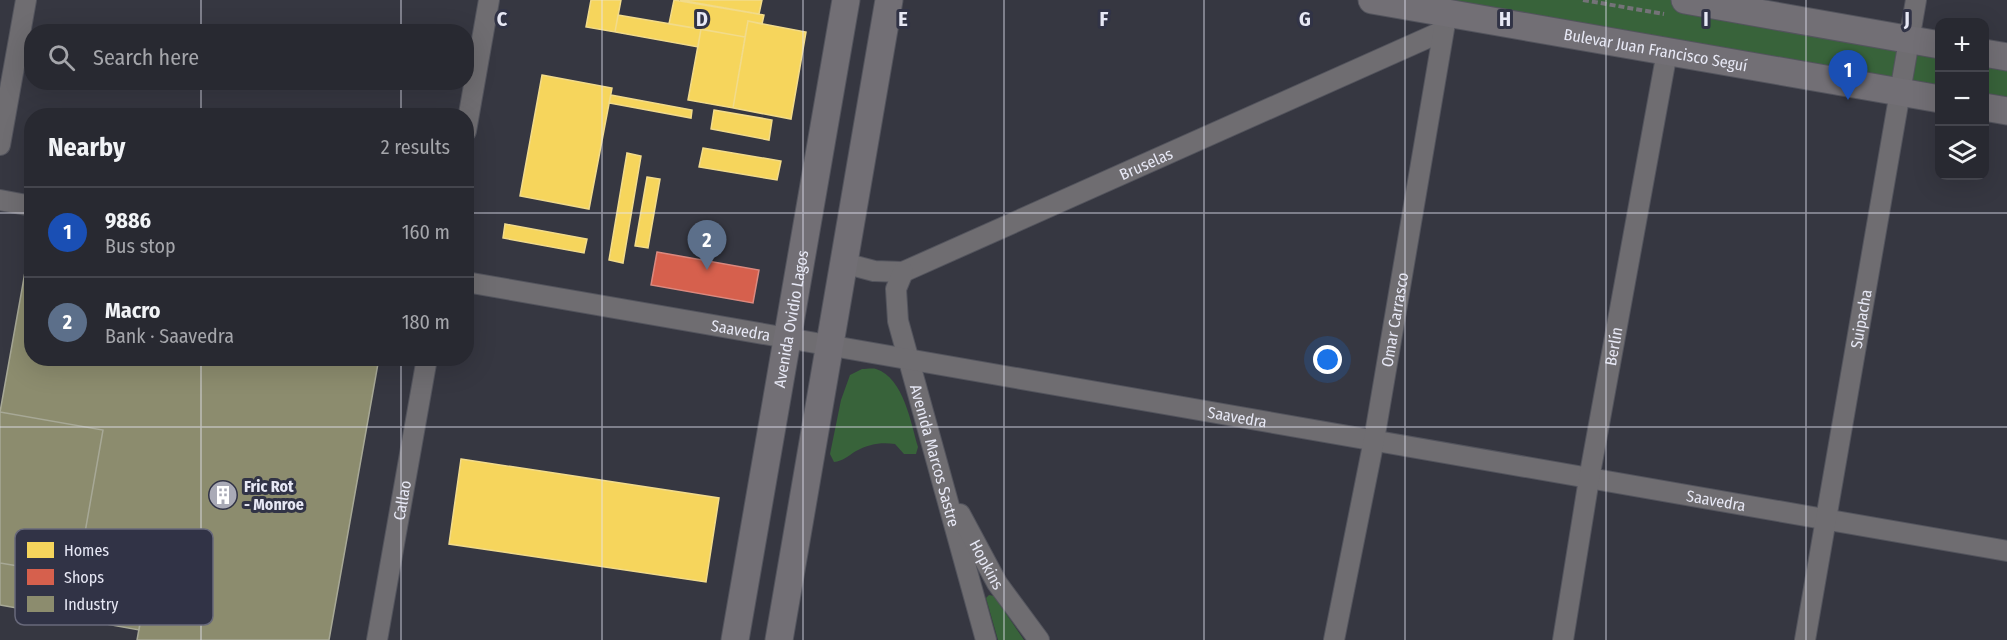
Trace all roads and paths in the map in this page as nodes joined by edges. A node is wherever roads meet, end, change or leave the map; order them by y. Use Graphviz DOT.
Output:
graph roads {
  1 [pos="26,0"];
  2 [pos="489,0"];
  3 [pos="846,0"];
  4 [pos="889,0"];
  5 [pos="1372,0"];
  6 [pos="1685,0"];
  7 [pos="1916,0"];
  8 [pos="1446,14"];
  9 [pos="1910,40"];
  10 [pos="1935,44"];
  11 [pos="1667,52"];
  12 [pos="1989,54"];
  13 [pos="2007,57"];
  14 [pos="474,85"];
  15 [pos="473,90"];
  16 [pos="1900,93"];
  17 [pos="1935,98"];
  18 [pos="470,108"];
  19 [pos="1989,108"];
  20 [pos="2007,111"];
  21 [pos="0,146"];
  22 [pos="0,200"];
  23 [pos="24,204"];
  24 [pos="844,263"];
  25 [pos="903,272"];
  26 [pos="474,283"];
  27 [pos="788,339"];
  28 [pos="830,346"];
  29 [pos="909,360"];
  30 [pos="426,366"];
  31 [pos="1374,440"];
  32 [pos="1589,479"];
  33 [pos="943,483"];
  34 [pos="1826,520"];
  35 [pos="2007,551"];
  36 [pos="377,640"];
  37 [pos="735,640"];
  38 [pos="779,640"];
  39 [pos="986,640"];
  40 [pos="1039,640"];
  41 [pos="1334,640"];
  42 [pos="1563,640"];
  43 [pos="1805,640"];
  1 -- 21 [label="street"];
  2 -- 14 [label="street"];
  3 -- 27 [label="main road, Avenida Ovidio Lagos"];
  4 -- 24 [label="main road"];
  5 -- 8 [label="main road, Bulevar Juan Francisco Seguí"];
  6 -- 9 [label="main road"];
  7 -- 9 [label="street, Suipacha"];
  8 -- 11 [label="main road, Bulevar Juan Francisco Seguí"];
  8 -- 25 [label="street, Bruselas"];
  8 -- 31 [label="street, Omar Carrasco"];
  9 -- 10 [label="main road"];
  9 -- 16 [label="street, Suipacha"];
  11 -- 16 [label="main road, Bulevar Juan Francisco Seguí"];
  11 -- 32 [label="street, Berlín"];
  12 -- 13 [label="main road"];
  15 -- 18 [label="street"];
  16 -- 17 [label="main road, Bulevar Juan Francisco Seguí"];
  16 -- 34 [label="street, Suipacha"];
  19 -- 20 [label="main road"];
  22 -- 23 [label="street"];
  24 -- 25 [label="street, Bruselas"];
  24 -- 28 [label="main road"];
  25 -- 29 [label="street, Avenida Marcos Sastre"];
  26 -- 27 [label="street, Saavedra"];
  27 -- 28 [label="street, Saavedra"];
  27 -- 37 [label="main road, Avenida Ovidio Lagos"];
  28 -- 29 [label="street, Saavedra"];
  28 -- 38 [label="main road"];
  29 -- 31 [label="street, Saavedra"];
  29 -- 33 [label="street, Avenida Marcos Sastre"];
  30 -- 36 [label="street, Callao"];
  31 -- 32 [label="street, Saavedra"];
  31 -- 41 [label="street, Omar Carrasco"];
  32 -- 34 [label="street, Saavedra"];
  32 -- 42 [label="street, Berlín"];
  33 -- 39 [label="street, Avenida Marcos Sastre"];
  33 -- 40 [label="street, Hopkins"];
  34 -- 35 [label="street, Saavedra"];
  34 -- 43 [label="street, Suipacha"];
}
